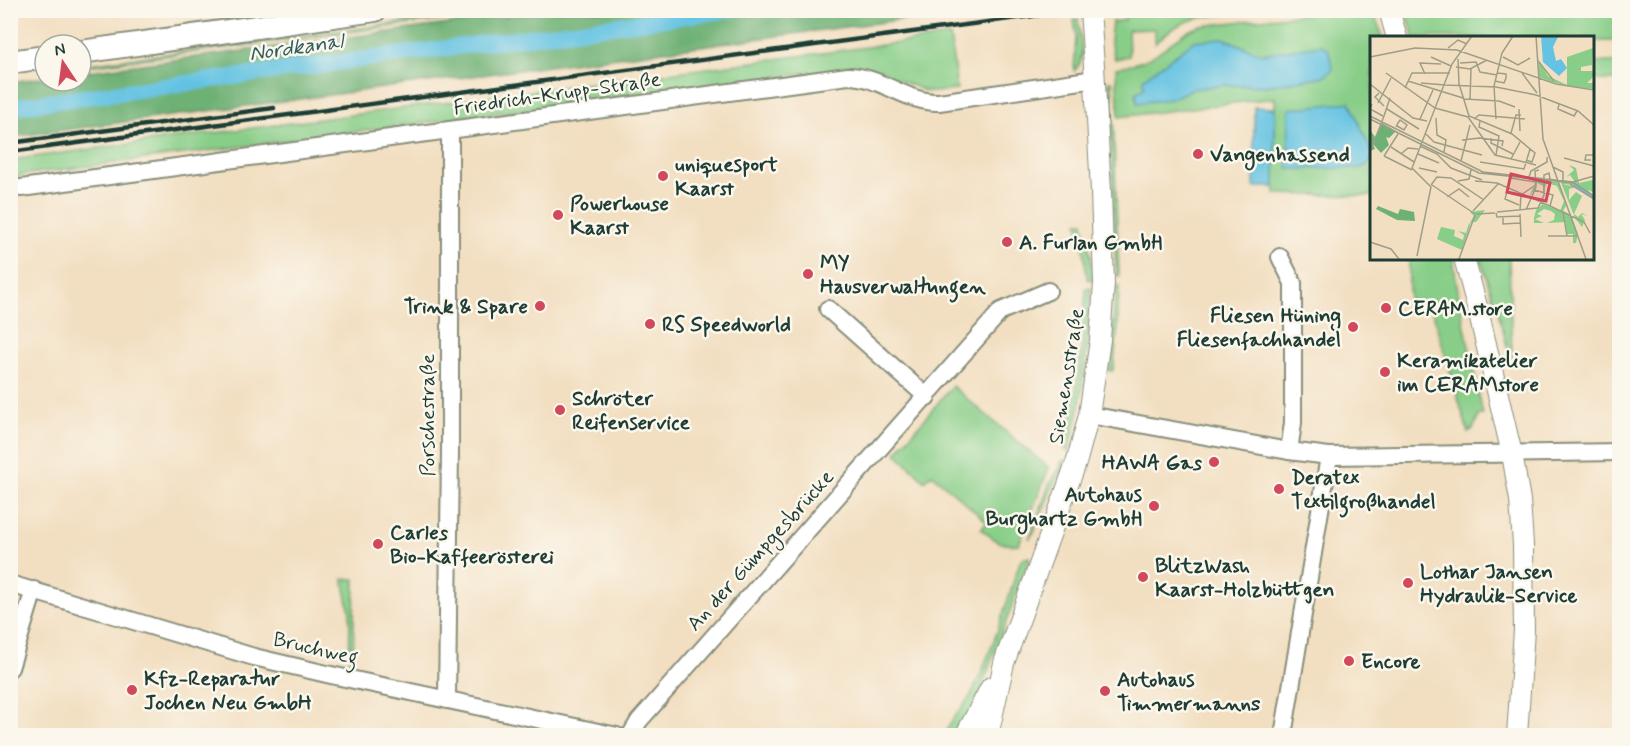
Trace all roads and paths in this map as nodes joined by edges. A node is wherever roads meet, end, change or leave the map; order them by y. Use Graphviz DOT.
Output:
graph roads {
  1 [pos="375,10"];
  2 [pos="1090,10"];
  3 [pos="93,50"];
  4 [pos="33,58"];
  5 [pos="13,61"];
  6 [pos="1095,79"];
  7 [pos="450,130"];
  8 [pos="21,188"];
  9 [pos="1280,257"];
  10 [pos="1465,260"];
  11 [pos="1048,291"];
  12 [pos="828,309"];
  13 [pos="927,397"];
  14 [pos="1089,415"];
  15 [pos="1289,451"];
  16 [pos="1620,452"];
  17 [pos="1512,454"];
  18 [pos="1329,456"];
  19 [pos="10,584"];
  20 [pos="34,590"];
  21 [pos="1004,663"];
  22 [pos="10,668"];
  23 [pos="447,700"];
  24 [pos="617,735"];
  25 [pos="630,735"];
  26 [pos="966,735"];
  27 [pos="988,735"];
  28 [pos="1283,735"];
  29 [pos="1517,735"];
  1 -- 3 [label="main road"];
  2 -- 6 [label="street, Siemensstraße"];
  4 -- 5 [label="main road"];
  6 -- 7 [label="street, Friedrich-Krupp-Straße"];
  6 -- 14 [label="street, Siemensstraße"];
  7 -- 8 [label="street, Friedrich-Krupp-Straße"];
  7 -- 23 [label="street, Porschestraße"];
  9 -- 15 [label="street"];
  10 -- 17 [label="street"];
  11 -- 13 [label="street, An der Gümpgesbrücke"];
  12 -- 13 [label="street"];
  13 -- 25 [label="street, An der Gümpgesbrücke"];
  14 -- 15 [label="street"];
  14 -- 21 [label="street, Siemensstraße"];
  15 -- 18 [label="street"];
  16 -- 17 [label="street"];
  17 -- 18 [label="street"];
  17 -- 29 [label="street"];
  18 -- 28 [label="street"];
  19 -- 20 [label="street, Bruchweg"];
  20 -- 22 [label="street"];
  20 -- 23 [label="street, Bruchweg"];
  21 -- 26 [label="street"];
  21 -- 27 [label="street, Siemensstraße"];
  23 -- 24 [label="street, Bruchweg"];
}
